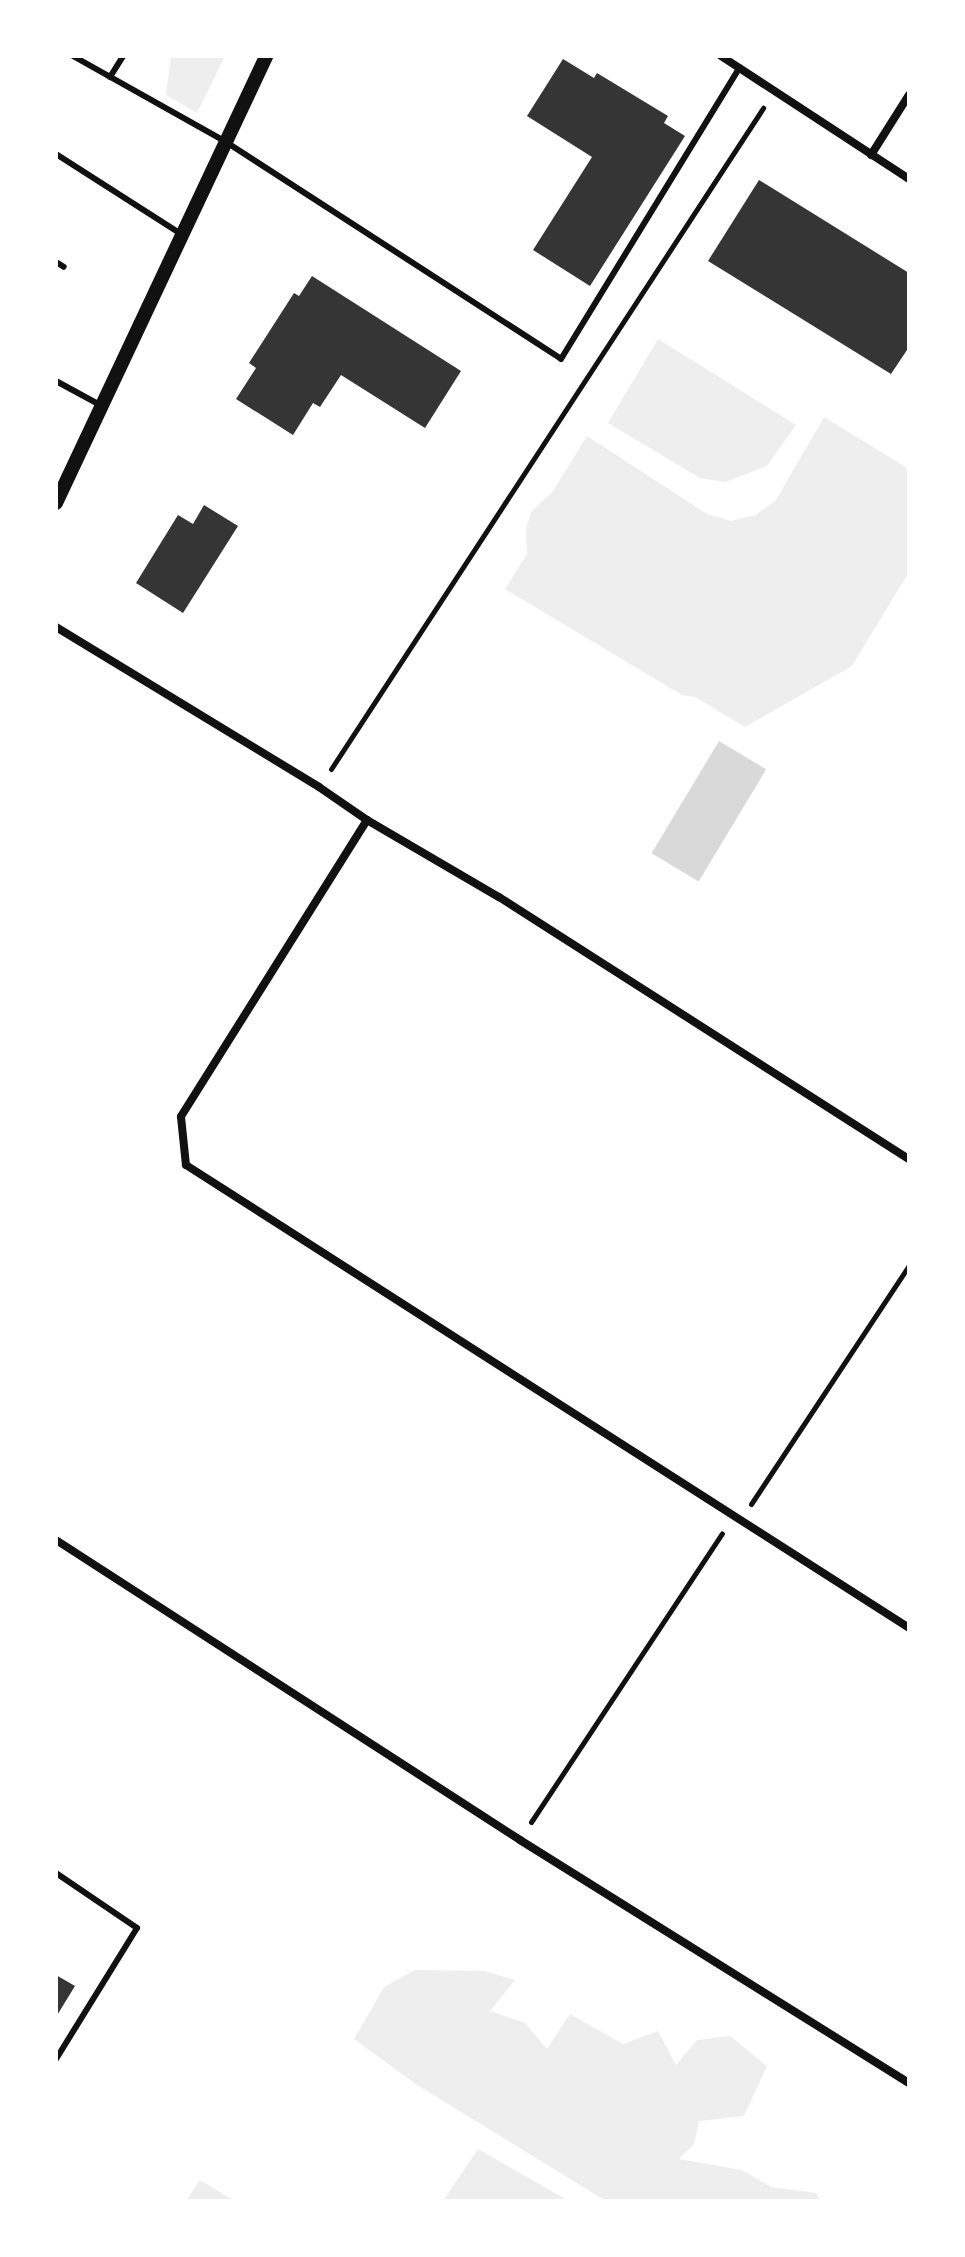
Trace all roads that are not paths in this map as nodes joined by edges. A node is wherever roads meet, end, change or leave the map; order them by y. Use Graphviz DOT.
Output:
graph roads {
  1 [pos="73,56"];
  2 [pos="123,56"];
  3 [pos="266,56"];
  4 [pos="721,56"];
  5 [pos="740,67"];
  6 [pos="110,77"];
  7 [pos="909,95"];
  8 [pos="226,142"];
  9 [pos="56,154"];
  10 [pos="871,155"];
  11 [pos="909,179"];
  12 [pos="182,235"];
  13 [pos="56,262"];
  14 [pos="64,267"];
  15 [pos="56,381"];
  16 [pos="102,406"];
  17 [pos="56,503"];
  18 [pos="56,627"];
  19 [pos="367,820"];
  20 [pos="909,1159"];
  21 [pos="56,1540"];
  22 [pos="909,1628"];
  23 [pos="56,1873"];
  24 [pos="56,2059"];
  25 [pos="909,2083"];
  1 -- 6 [label="lane"];
  2 -- 6 [label="lane"];
  3 -- 8 [label="street"];
  4 -- 5 [label="street"];
  5 -- 8 [label="lane"];
  5 -- 10 [label="street"];
  6 -- 8 [label="lane"];
  7 -- 10 [label="street"];
  8 -- 12 [label="street"];
  9 -- 12 [label="lane"];
  10 -- 11 [label="street"];
  12 -- 16 [label="street"];
  13 -- 14 [label="lane"];
  15 -- 16 [label="lane"];
  16 -- 17 [label="street"];
  18 -- 19 [label="street"];
  19 -- 20 [label="street"];
  19 -- 22 [label="street"];
  21 -- 25 [label="street"];
  23 -- 24 [label="lane"];
}
